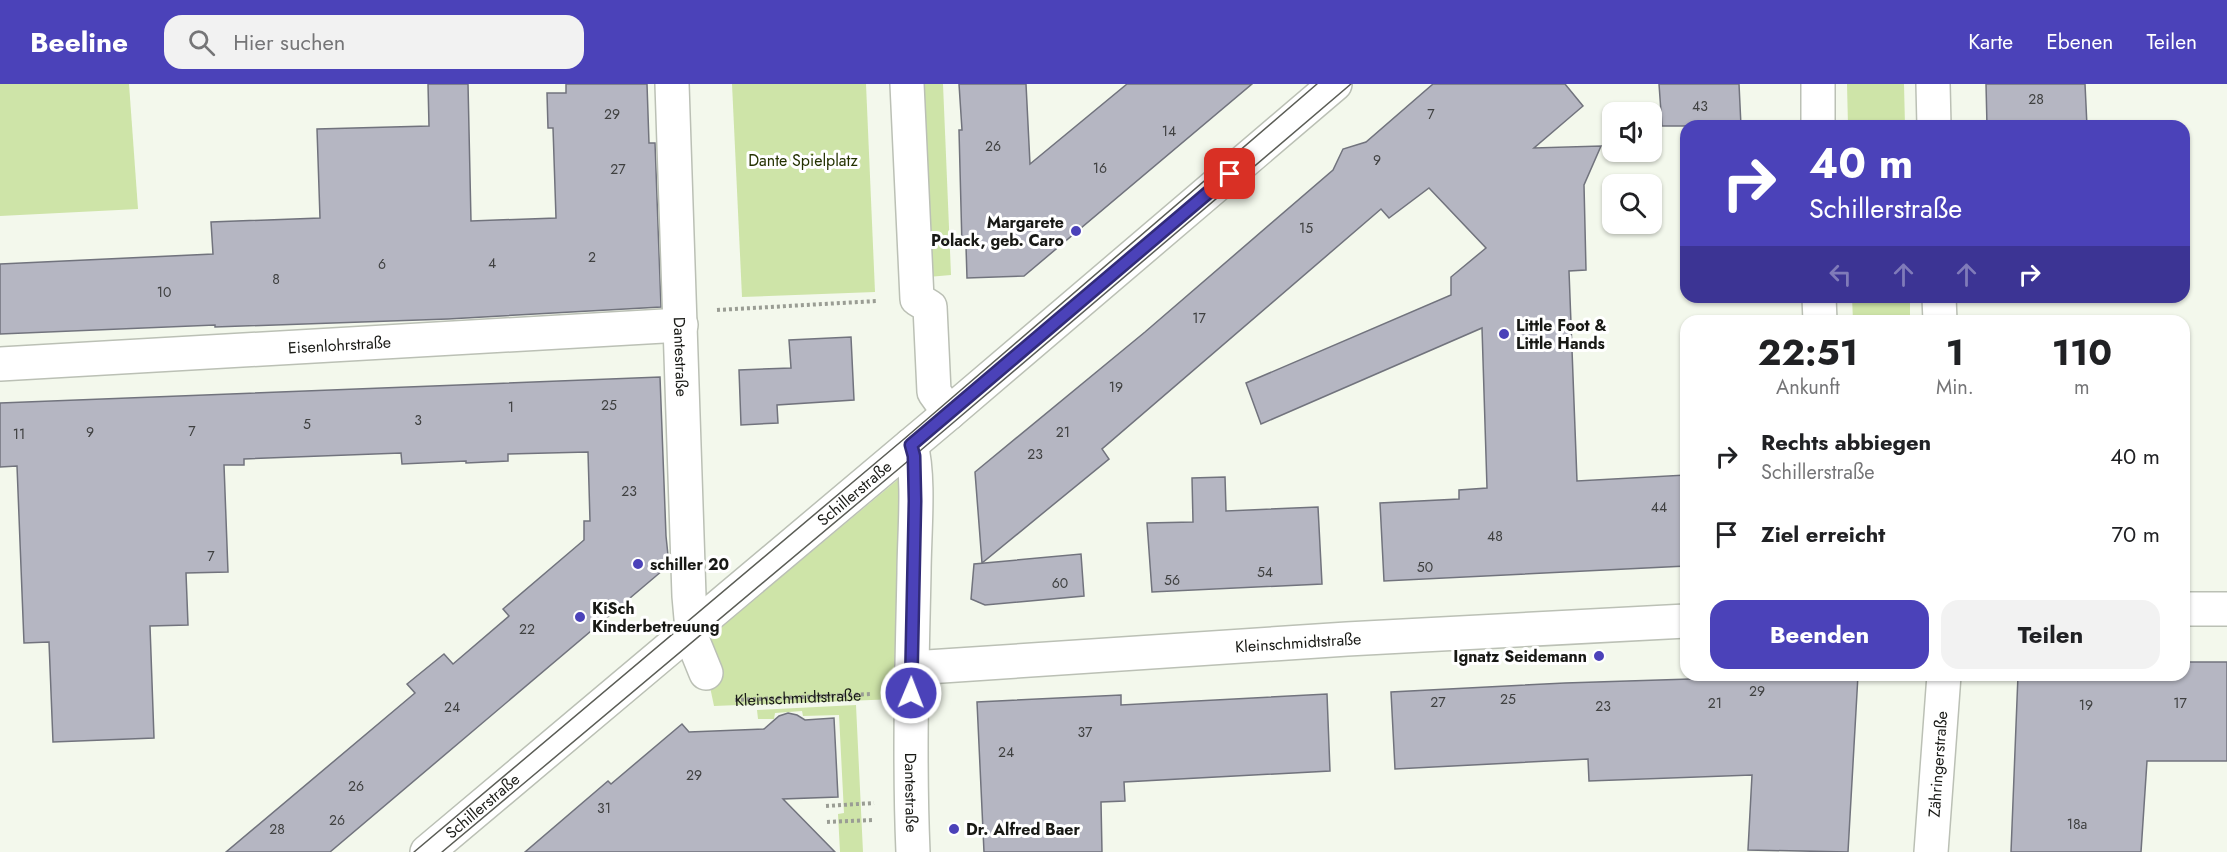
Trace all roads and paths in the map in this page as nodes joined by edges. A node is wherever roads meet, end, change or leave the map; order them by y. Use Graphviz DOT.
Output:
graph roads {
  1 [pos="672,84"];
  2 [pos="907,84"];
  3 [pos="1335,84"];
  4 [pos="1818,84"];
  5 [pos="1933,84"];
  6 [pos="1818,120"];
  7 [pos="1934,120"];
  8 [pos="917,299"];
  9 [pos="681,319"];
  10 [pos="0,364"];
  11 [pos="949,413"];
  12 [pos="911,445"];
  13 [pos="2190,609"];
  14 [pos="2227,609"];
  15 [pos="1680,621"];
  16 [pos="692,630"];
  17 [pos="706,673"];
  18 [pos="912,681"];
  19 [pos="1944,681"];
  20 [pos="881,803"];
  21 [pos="826,806"];
  22 [pos="911,818"];
  23 [pos="827,822"];
  24 [pos="427,852"];
  25 [pos="913,852"];
  26 [pos="1931,852"];
  1 -- 9 [label="street, Dantestraße"];
  2 -- 8 [label="street"];
  3 -- 11 [label="street, Schillerstraße"];
  4 -- 6 [label="street"];
  5 -- 7 [label="street"];
  8 -- 9 [label="path"];
  8 -- 11 [label="street"];
  9 -- 10 [label="street, Eisenlohrstraße"];
  9 -- 16 [label="street, Dantestraße"];
  11 -- 12 [label="street, Schillerstraße"];
  12 -- 16 [label="street, Schillerstraße"];
  12 -- 18 [label="street, Dantestraße"];
  13 -- 14 [label="street"];
  15 -- 18 [label="street, Kleinschmidtstraße"];
  16 -- 17 [label="street"];
  16 -- 24 [label="street, Schillerstraße"];
  17 -- 18 [label="path, Kleinschmidtstraße"];
  18 -- 22 [label="street, Dantestraße"];
  19 -- 26 [label="street, Zähringerstraße"];
  20 -- 21 [label="path"];
  22 -- 23 [label="path"];
  22 -- 25 [label="street, Dantestraße"];
}
